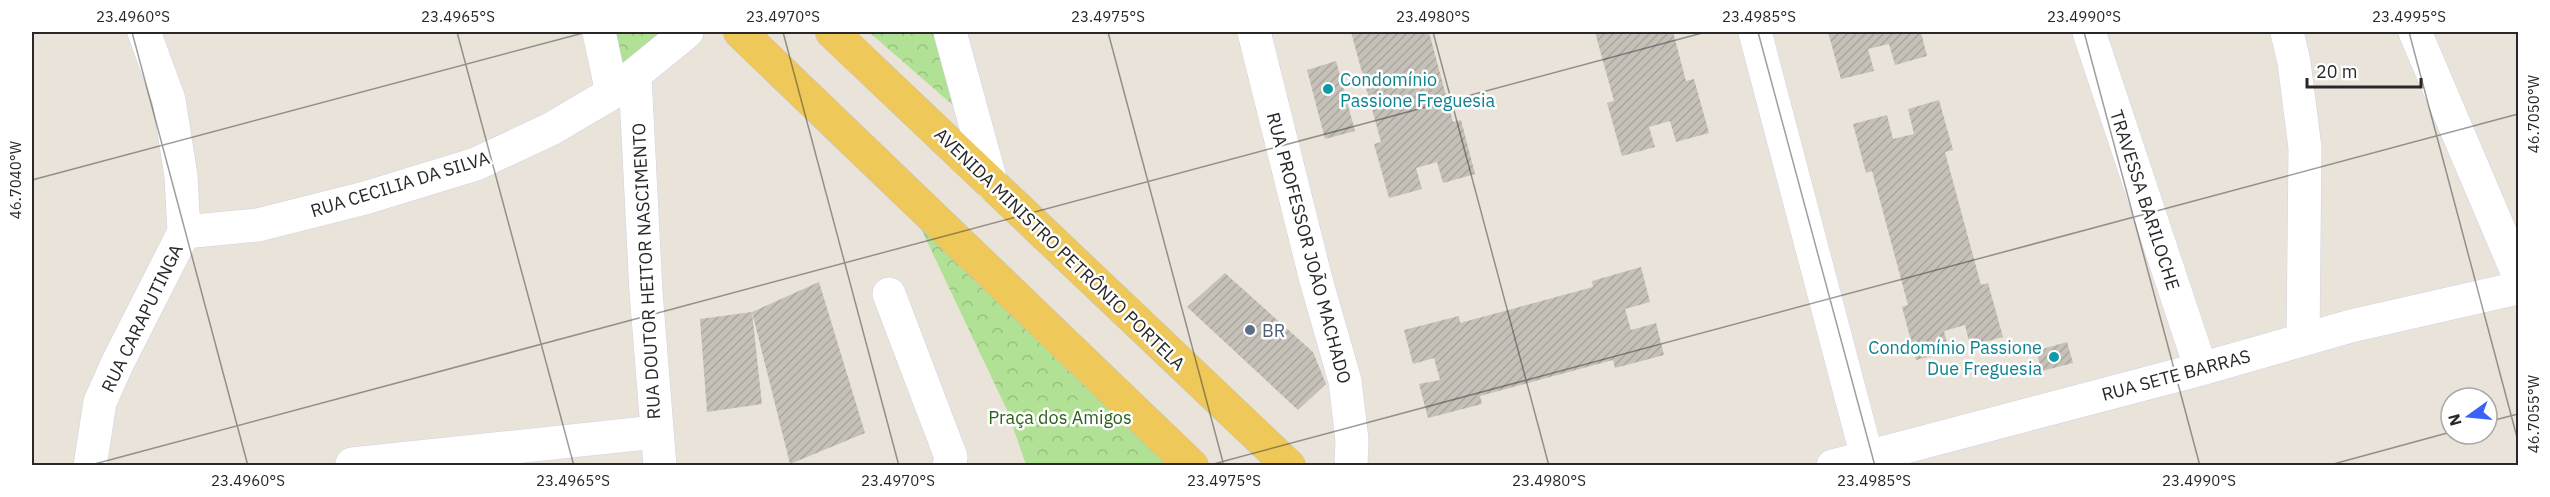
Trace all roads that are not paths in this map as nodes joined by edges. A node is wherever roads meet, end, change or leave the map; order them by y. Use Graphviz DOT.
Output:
graph roads {
  1 [pos="144,32"];
  2 [pos="599,32"];
  3 [pos="687,32"];
  4 [pos="740,32"];
  5 [pos="832,32"];
  6 [pos="950,32"];
  7 [pos="1254,32"];
  8 [pos="1755,32"];
  9 [pos="2090,32"];
  10 [pos="2287,32"];
  11 [pos="2415,32"];
  12 [pos="624,85"];
  13 [pos="992,184"];
  14 [pos="184,232"];
  15 [pos="2518,274"];
  16 [pos="2518,288"];
  17 [pos="889,294"];
  18 [pos="2303,340"];
  19 [pos="2201,369"];
  20 [pos="656,432"];
  21 [pos="1867,457"];
  22 [pos="352,464"];
  23 [pos="90,465"];
  24 [pos="660,465"];
  25 [pos="949,465"];
  26 [pos="1192,465"];
  27 [pos="1288,465"];
  28 [pos="1351,465"];
  29 [pos="1833,465"];
  1 -- 14 [label="street, RUA CARAPUTINGA"];
  2 -- 12 [label="street, RUA DOUTOR HEITOR NASCIMENTO"];
  3 -- 12 [label="street, RUA CECILIA DA SILVA"];
  4 -- 26 [label="main road"];
  5 -- 13 [label="main road, AVENIDA MINISTRO PETRÔNIO PORTELA"];
  6 -- 13 [label="street"];
  7 -- 28 [label="street, RUA PROFESSOR JOÃO MACHADO"];
  8 -- 21 [label="street"];
  9 -- 19 [label="street, TRAVESSA BARILOCHE"];
  10 -- 18 [label="street"];
  11 -- 15 [label="street"];
  12 -- 14 [label="street, RUA CECILIA DA SILVA"];
  12 -- 20 [label="street, RUA DOUTOR HEITOR NASCIMENTO"];
  13 -- 27 [label="main road, AVENIDA MINISTRO PETRÔNIO PORTELA"];
  14 -- 23 [label="street, RUA CARAPUTINGA"];
  16 -- 18 [label="street, RUA SETE BARRAS"];
  17 -- 25 [label="street"];
  18 -- 19 [label="street, RUA SETE BARRAS"];
  19 -- 21 [label="street, RUA SETE BARRAS"];
  20 -- 22 [label="street"];
  20 -- 24 [label="street, RUA DOUTOR HEITOR NASCIMENTO"];
  21 -- 29 [label="street, RUA SETE BARRAS"];
}
